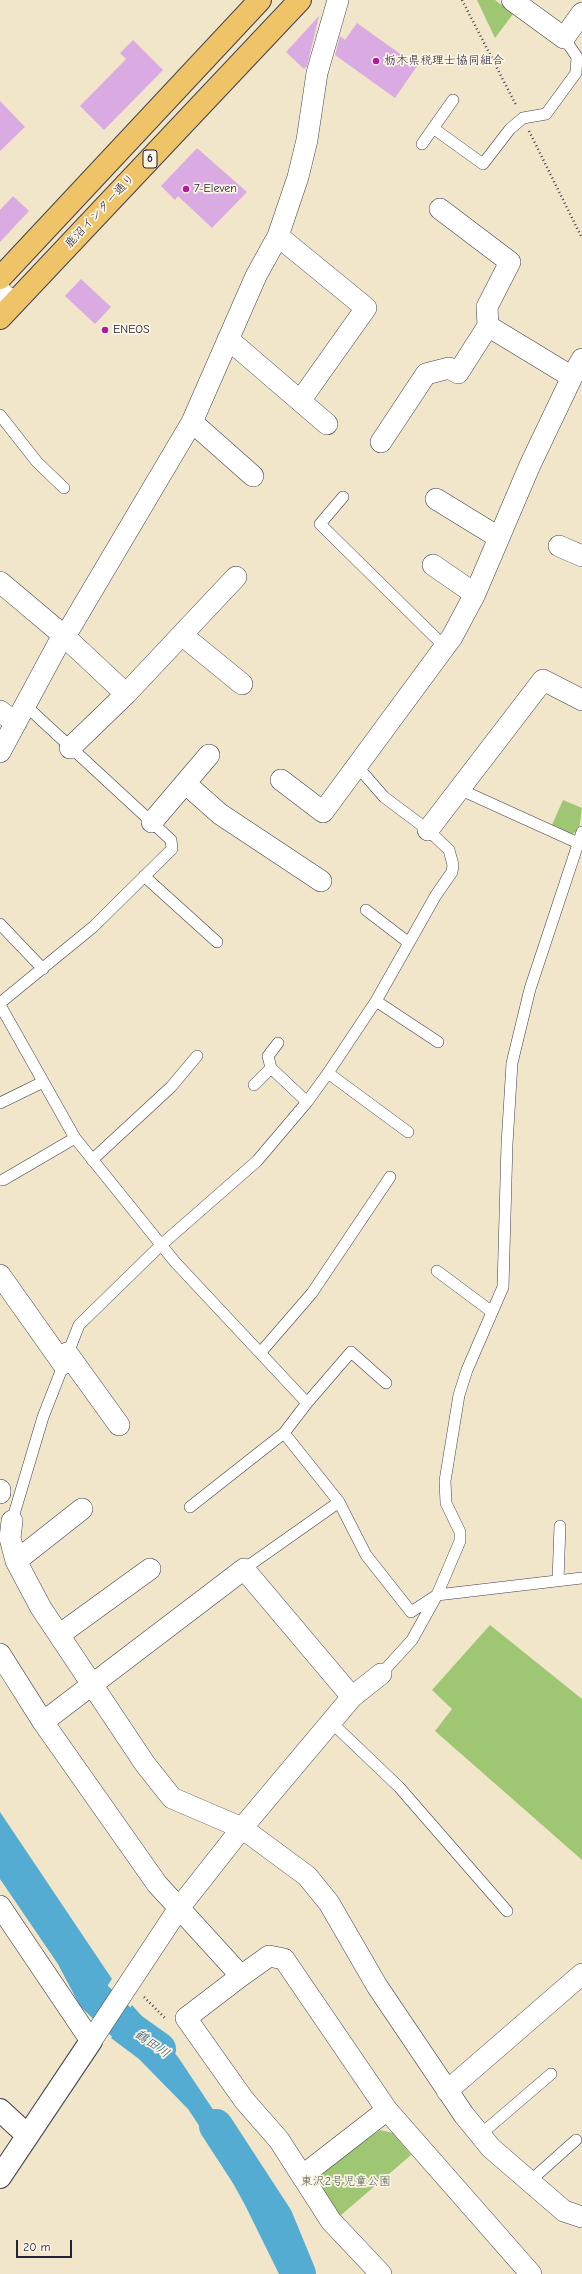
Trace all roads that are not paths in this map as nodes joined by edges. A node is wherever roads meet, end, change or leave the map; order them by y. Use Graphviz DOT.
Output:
graph roads {
  1 [pos="260,0"];
  2 [pos="300,0"];
  3 [pos="338,0"];
  4 [pos="512,0"];
  5 [pos="582,13"];
  6 [pos="564,38"];
  7 [pos="453,100"];
  8 [pos="433,128"];
  9 [pos="422,144"];
  10 [pos="440,209"];
  11 [pos="278,236"];
  12 [pos="0,278"];
  13 [pos="4,304"];
  14 [pos="488,326"];
  15 [pos="228,339"];
  16 [pos="582,359"];
  17 [pos="572,377"];
  18 [pos="300,401"];
  19 [pos="0,415"];
  20 [pos="192,422"];
  21 [pos="327,424"];
  22 [pos="381,442"];
  23 [pos="253,476"];
  24 [pos="64,488"];
  25 [pos="343,497"];
  26 [pos="436,499"];
  27 [pos="498,537"];
  28 [pos="559,546"];
  29 [pos="582,556"];
  30 [pos="433,565"];
  31 [pos="236,577"];
  32 [pos="0,582"];
  33 [pos="475,594"];
  34 [pos="63,635"];
  35 [pos="182,635"];
  36 [pos="445,647"];
  37 [pos="242,684"];
  38 [pos="126,694"];
  39 [pos="582,700"];
  40 [pos="25,705"];
  41 [pos="8,717"];
  42 [pos="70,748"];
  43 [pos="0,752"];
  44 [pos="209,755"];
  45 [pos="357,766"];
  46 [pos="281,780"];
  47 [pos="185,783"];
  48 [pos="459,790"];
  49 [pos="152,822"];
  50 [pos="428,830"];
  51 [pos="582,832"];
  52 [pos="578,843"];
  53 [pos="144,876"];
  54 [pos="321,880"];
  55 [pos="366,910"];
  56 [pos="0,924"];
  57 [pos="217,942"];
  58 [pos="409,943"];
  59 [pos="43,969"];
  60 [pos="376,1001"];
  61 [pos="0,1004"];
  62 [pos="438,1042"];
  63 [pos="278,1043"];
  64 [pos="197,1056"];
  65 [pos="270,1068"];
  66 [pos="328,1073"];
  67 [pos="43,1082"];
  68 [pos="254,1085"];
  69 [pos="307,1102"];
  70 [pos="0,1103"];
  71 [pos="408,1132"];
  72 [pos="75,1138"];
  73 [pos="92,1160"];
  74 [pos="390,1177"];
  75 [pos="3,1180"];
  76 [pos="161,1245"];
  77 [pos="437,1271"];
  78 [pos="0,1275"];
  79 [pos="492,1312"];
  80 [pos="261,1352"];
  81 [pos="65,1358"];
  82 [pos="386,1383"];
  83 [pos="307,1403"];
  84 [pos="118,1426"];
  85 [pos="284,1433"];
  86 [pos="339,1502"];
  87 [pos="190,1507"];
  88 [pos="82,1509"];
  89 [pos="12,1521"];
  90 [pos="560,1526"];
  91 [pos="16,1561"];
  92 [pos="150,1569"];
  93 [pos="244,1569"];
  94 [pos="582,1578"];
  95 [pos="558,1580"];
  96 [pos="437,1595"];
  97 [pos="59,1635"];
  98 [pos="0,1654"];
  99 [pos="381,1674"];
  100 [pos="91,1684"];
  101 [pos="352,1697"];
  102 [pos="43,1722"];
  103 [pos="332,1723"];
  104 [pos="242,1828"];
  105 [pos="0,1906"];
  106 [pos="179,1908"];
  107 [pos="507,1911"];
  108 [pos="582,1974"];
  109 [pos="241,1976"];
  110 [pos="91,2041"];
  111 [pos="551,2074"];
  112 [pos="447,2091"];
  113 [pos="0,2110"];
  114 [pos="387,2110"];
  115 [pos="481,2134"];
  116 [pos="27,2136"];
  117 [pos="576,2140"];
  118 [pos="302,2176"];
  119 [pos="0,2177"];
  120 [pos="530,2182"];
  121 [pos="582,2217"];
  122 [pos="380,2274"];
  123 [pos="531,2274"];
  1 -- 12 [label="main road, 6"];
  2 -- 13 [label="main road, 鹿沼インター通り / 6"];
  3 -- 11 [label="street"];
  4 -- 6 [label="street"];
  5 -- 6 [label="street"];
  6 -- 8 [label="lane"];
  7 -- 8 [label="lane"];
  8 -- 9 [label="lane"];
  10 -- 14 [label="street"];
  11 -- 15 [label="street"];
  11 -- 18 [label="street"];
  14 -- 17 [label="street"];
  14 -- 22 [label="street"];
  15 -- 18 [label="street"];
  15 -- 20 [label="street"];
  16 -- 17 [label="street"];
  17 -- 27 [label="street"];
  18 -- 21 [label="street"];
  19 -- 24 [label="lane"];
  20 -- 23 [label="street"];
  20 -- 34 [label="street"];
  25 -- 36 [label="lane"];
  26 -- 27 [label="street"];
  27 -- 33 [label="street"];
  28 -- 29 [label="street"];
  30 -- 33 [label="street"];
  31 -- 35 [label="street"];
  32 -- 34 [label="street"];
  33 -- 36 [label="street"];
  34 -- 38 [label="street"];
  34 -- 40 [label="street"];
  35 -- 37 [label="street"];
  35 -- 38 [label="street"];
  36 -- 45 [label="street"];
  38 -- 42 [label="street"];
  39 -- 48 [label="street"];
  40 -- 41 [label="street"];
  40 -- 42 [label="lane"];
  41 -- 43 [label="street"];
  42 -- 49 [label="lane"];
  44 -- 47 [label="street"];
  45 -- 46 [label="street"];
  45 -- 50 [label="lane"];
  47 -- 49 [label="street"];
  47 -- 54 [label="street"];
  48 -- 50 [label="street"];
  48 -- 52 [label="lane"];
  49 -- 53 [label="lane"];
  50 -- 58 [label="lane"];
  51 -- 52 [label="lane"];
  52 -- 79 [label="lane"];
  53 -- 57 [label="lane"];
  53 -- 59 [label="lane"];
  55 -- 58 [label="lane"];
  56 -- 59 [label="lane"];
  58 -- 60 [label="lane"];
  59 -- 61 [label="lane"];
  60 -- 62 [label="lane"];
  60 -- 66 [label="lane"];
  61 -- 67 [label="lane"];
  63 -- 65 [label="lane"];
  64 -- 73 [label="lane"];
  65 -- 68 [label="lane"];
  65 -- 69 [label="lane"];
  66 -- 69 [label="lane"];
  66 -- 71 [label="lane"];
  67 -- 70 [label="lane"];
  67 -- 72 [label="lane"];
  69 -- 76 [label="lane"];
  72 -- 73 [label="lane"];
  72 -- 75 [label="lane"];
  73 -- 76 [label="lane"];
  74 -- 80 [label="lane"];
  76 -- 80 [label="lane"];
  76 -- 81 [label="lane"];
  77 -- 79 [label="lane"];
  78 -- 81 [label="street"];
  79 -- 96 [label="lane"];
  80 -- 83 [label="lane"];
  81 -- 84 [label="street"];
  81 -- 89 [label="lane"];
  82 -- 83 [label="lane"];
  83 -- 85 [label="lane"];
  85 -- 86 [label="lane"];
  85 -- 87 [label="lane"];
  86 -- 93 [label="lane"];
  86 -- 96 [label="lane"];
  88 -- 91 [label="street"];
  89 -- 91 [label="street"];
  90 -- 95 [label="lane"];
  91 -- 97 [label="street"];
  92 -- 97 [label="street"];
  93 -- 100 [label="street"];
  93 -- 101 [label="street"];
  94 -- 95 [label="lane"];
  95 -- 96 [label="lane"];
  96 -- 99 [label="lane"];
  97 -- 100 [label="street"];
  98 -- 102 [label="street"];
  99 -- 101 [label="street"];
  100 -- 102 [label="street"];
  100 -- 104 [label="street"];
  101 -- 103 [label="street"];
  102 -- 106 [label="street"];
  103 -- 104 [label="street"];
  103 -- 107 [label="lane"];
  104 -- 106 [label="street"];
  104 -- 112 [label="street"];
  105 -- 110 [label="street"];
  106 -- 109 [label="street"];
  106 -- 110 [label="street"];
  108 -- 112 [label="street"];
  109 -- 114 [label="street"];
  109 -- 118 [label="street"];
  110 -- 116 [label="street"];
  111 -- 115 [label="lane"];
  112 -- 115 [label="street"];
  113 -- 116 [label="street"];
  114 -- 118 [label="street"];
  114 -- 123 [label="street"];
  115 -- 120 [label="street"];
  116 -- 119 [label="street"];
  117 -- 120 [label="lane"];
  118 -- 122 [label="street"];
  120 -- 121 [label="street"];
}
